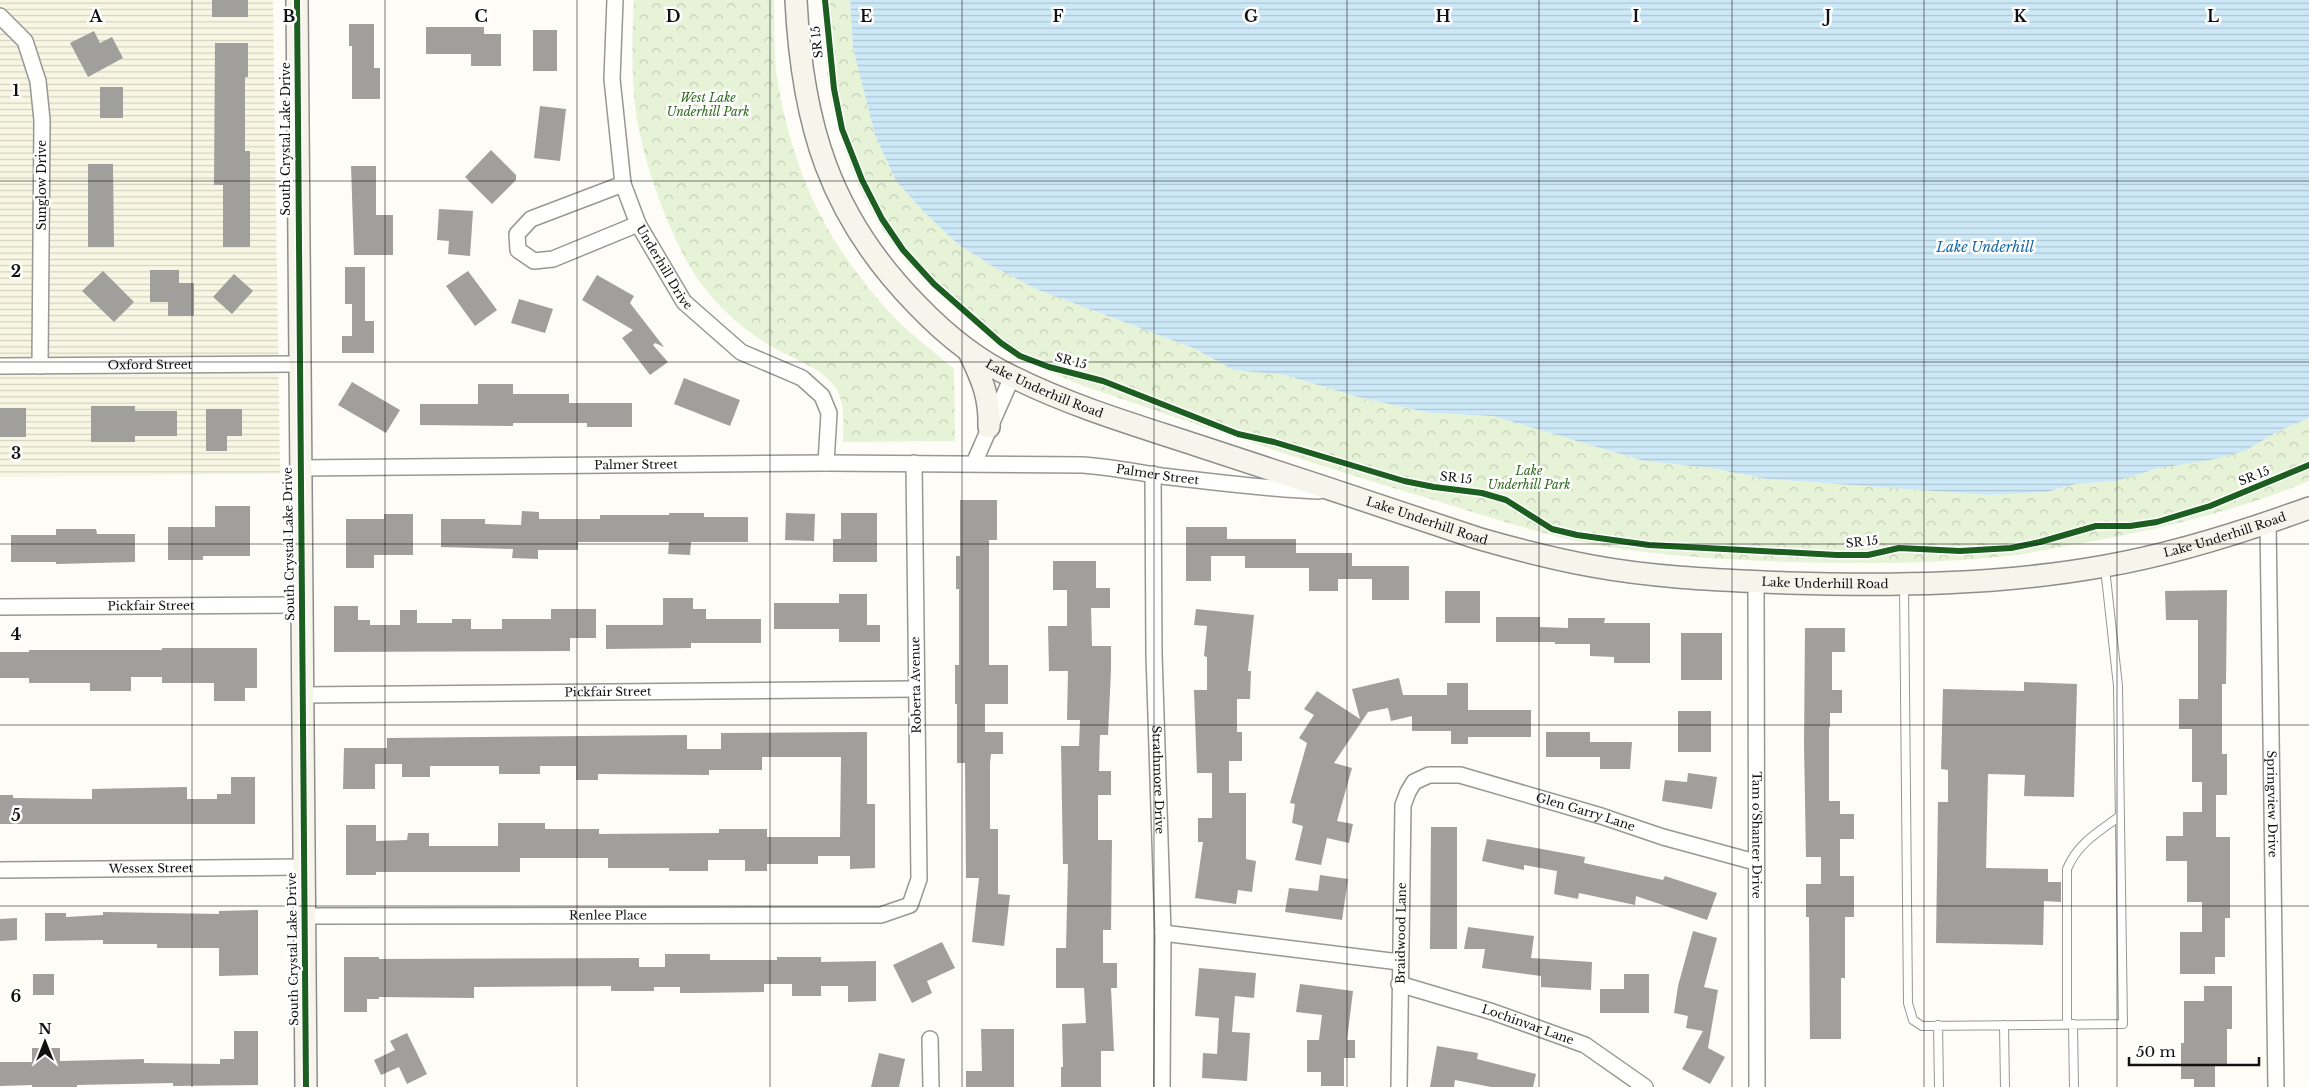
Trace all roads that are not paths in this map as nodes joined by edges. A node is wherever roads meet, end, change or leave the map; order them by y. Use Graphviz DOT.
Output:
graph roads {
  1 [pos="297,0"];
  2 [pos="615,0"];
  3 [pos="796,0"];
  4 [pos="0,16"];
  5 [pos="622,184"];
  6 [pos="638,224"];
  7 [pos="969,352"];
  8 [pos="299,364"];
  9 [pos="0,366"];
  10 [pos="40,366"];
  11 [pos="1012,377"];
  12 [pos="989,427"];
  13 [pos="826,463"];
  14 [pos="914,463"];
  15 [pos="974,463"];
  16 [pos="300,468"];
  17 [pos="1154,474"];
  18 [pos="1340,492"];
  19 [pos="2309,508"];
  20 [pos="2268,523"];
  21 [pos="2105,566"];
  22 [pos="1756,582"];
  23 [pos="1904,585"];
  24 [pos="302,605"];
  25 [pos="0,607"];
  26 [pos="915,688"];
  27 [pos="302,695"];
  28 [pos="1414,782"];
  29 [pos="2120,816"];
  30 [pos="1756,862"];
  31 [pos="304,868"];
  32 [pos="0,870"];
  33 [pos="910,905"];
  34 [pos="304,916"];
  35 [pos="1163,933"];
  36 [pos="1399,962"];
  37 [pos="1399,984"];
  38 [pos="2070,1024"];
  39 [pos="1938,1025"];
  40 [pos="2004,1025"];
  41 [pos="930,1040"];
  42 [pos="306,1087"];
  43 [pos="931,1087"];
  44 [pos="1162,1087"];
  45 [pos="1399,1087"];
  46 [pos="1645,1087"];
  47 [pos="1757,1087"];
  48 [pos="1939,1087"];
  49 [pos="2005,1087"];
  50 [pos="2074,1087"];
  51 [pos="2276,1087"];
  1 -- 8 [label="main road, South Crystal Lake Drive"];
  2 -- 5 [label="street, Underhill Drive"];
  3 -- 7 [label="main road, Lake Underhill Road / SR 15"];
  4 -- 10 [label="street, Sunglow Drive"];
  5 -- 6 [label="street, Underhill Drive"];
  5 -- 6 [label="street"];
  6 -- 13 [label="street, Underhill Drive"];
  7 -- 11 [label="main road, Lake Underhill Road / SR 15"];
  7 -- 12 [label="main road"];
  8 -- 10 [label="street, Oxford Street"];
  8 -- 16 [label="main road, South Crystal Lake Drive"];
  9 -- 10 [label="street, Oxford Street"];
  11 -- 12 [label="street"];
  11 -- 18 [label="main road, Lake Underhill Road / SR 15"];
  12 -- 15 [label="street"];
  13 -- 14 [label="street, Palmer Street"];
  13 -- 16 [label="street, Palmer Street"];
  14 -- 15 [label="street, Palmer Street"];
  14 -- 26 [label="street, Roberta Avenue"];
  15 -- 17 [label="street, Palmer Street"];
  16 -- 24 [label="main road, South Crystal Lake Drive"];
  17 -- 18 [label="street, Palmer Street"];
  17 -- 35 [label="street, Strathmore Drive"];
  18 -- 22 [label="main road, Lake Underhill Road / SR 15"];
  19 -- 20 [label="main road, Lake Underhill Road / SR 15"];
  20 -- 21 [label="main road, Lake Underhill Road / SR 15"];
  20 -- 51 [label="street, Springview Drive"];
  21 -- 23 [label="main road, Lake Underhill Road / SR 15"];
  21 -- 29 [label="lane"];
  22 -- 23 [label="main road, Lake Underhill Road / SR 15"];
  22 -- 30 [label="street, Tam o'Shanter Drive"];
  23 -- 39 [label="lane"];
  24 -- 25 [label="street, Pickfair Street"];
  24 -- 27 [label="main road, South Crystal Lake Drive"];
  26 -- 27 [label="street, Pickfair Street"];
  26 -- 33 [label="street, Roberta Avenue"];
  27 -- 31 [label="main road, South Crystal Lake Drive"];
  28 -- 30 [label="street, Glen Garry Lane"];
  28 -- 36 [label="street, Braidwood Lane"];
  29 -- 38 [label="lane"];
  29 -- 38 [label="lane"];
  30 -- 47 [label="street, Tam o'Shanter Drive"];
  31 -- 32 [label="street, Wessex Street"];
  31 -- 34 [label="main road, South Crystal Lake Drive"];
  33 -- 34 [label="street, Renlee Place"];
  34 -- 42 [label="main road, South Crystal Lake Drive"];
  35 -- 36 [label="street"];
  35 -- 44 [label="street, Strathmore Drive"];
  36 -- 37 [label="street, Braidwood Lane"];
  37 -- 45 [label="street, Braidwood Lane"];
  37 -- 46 [label="street, Lochinvar Lane"];
  38 -- 40 [label="lane"];
  38 -- 50 [label="lane"];
  39 -- 40 [label="lane"];
  39 -- 48 [label="lane"];
  40 -- 49 [label="lane"];
  41 -- 43 [label="street"];
}
